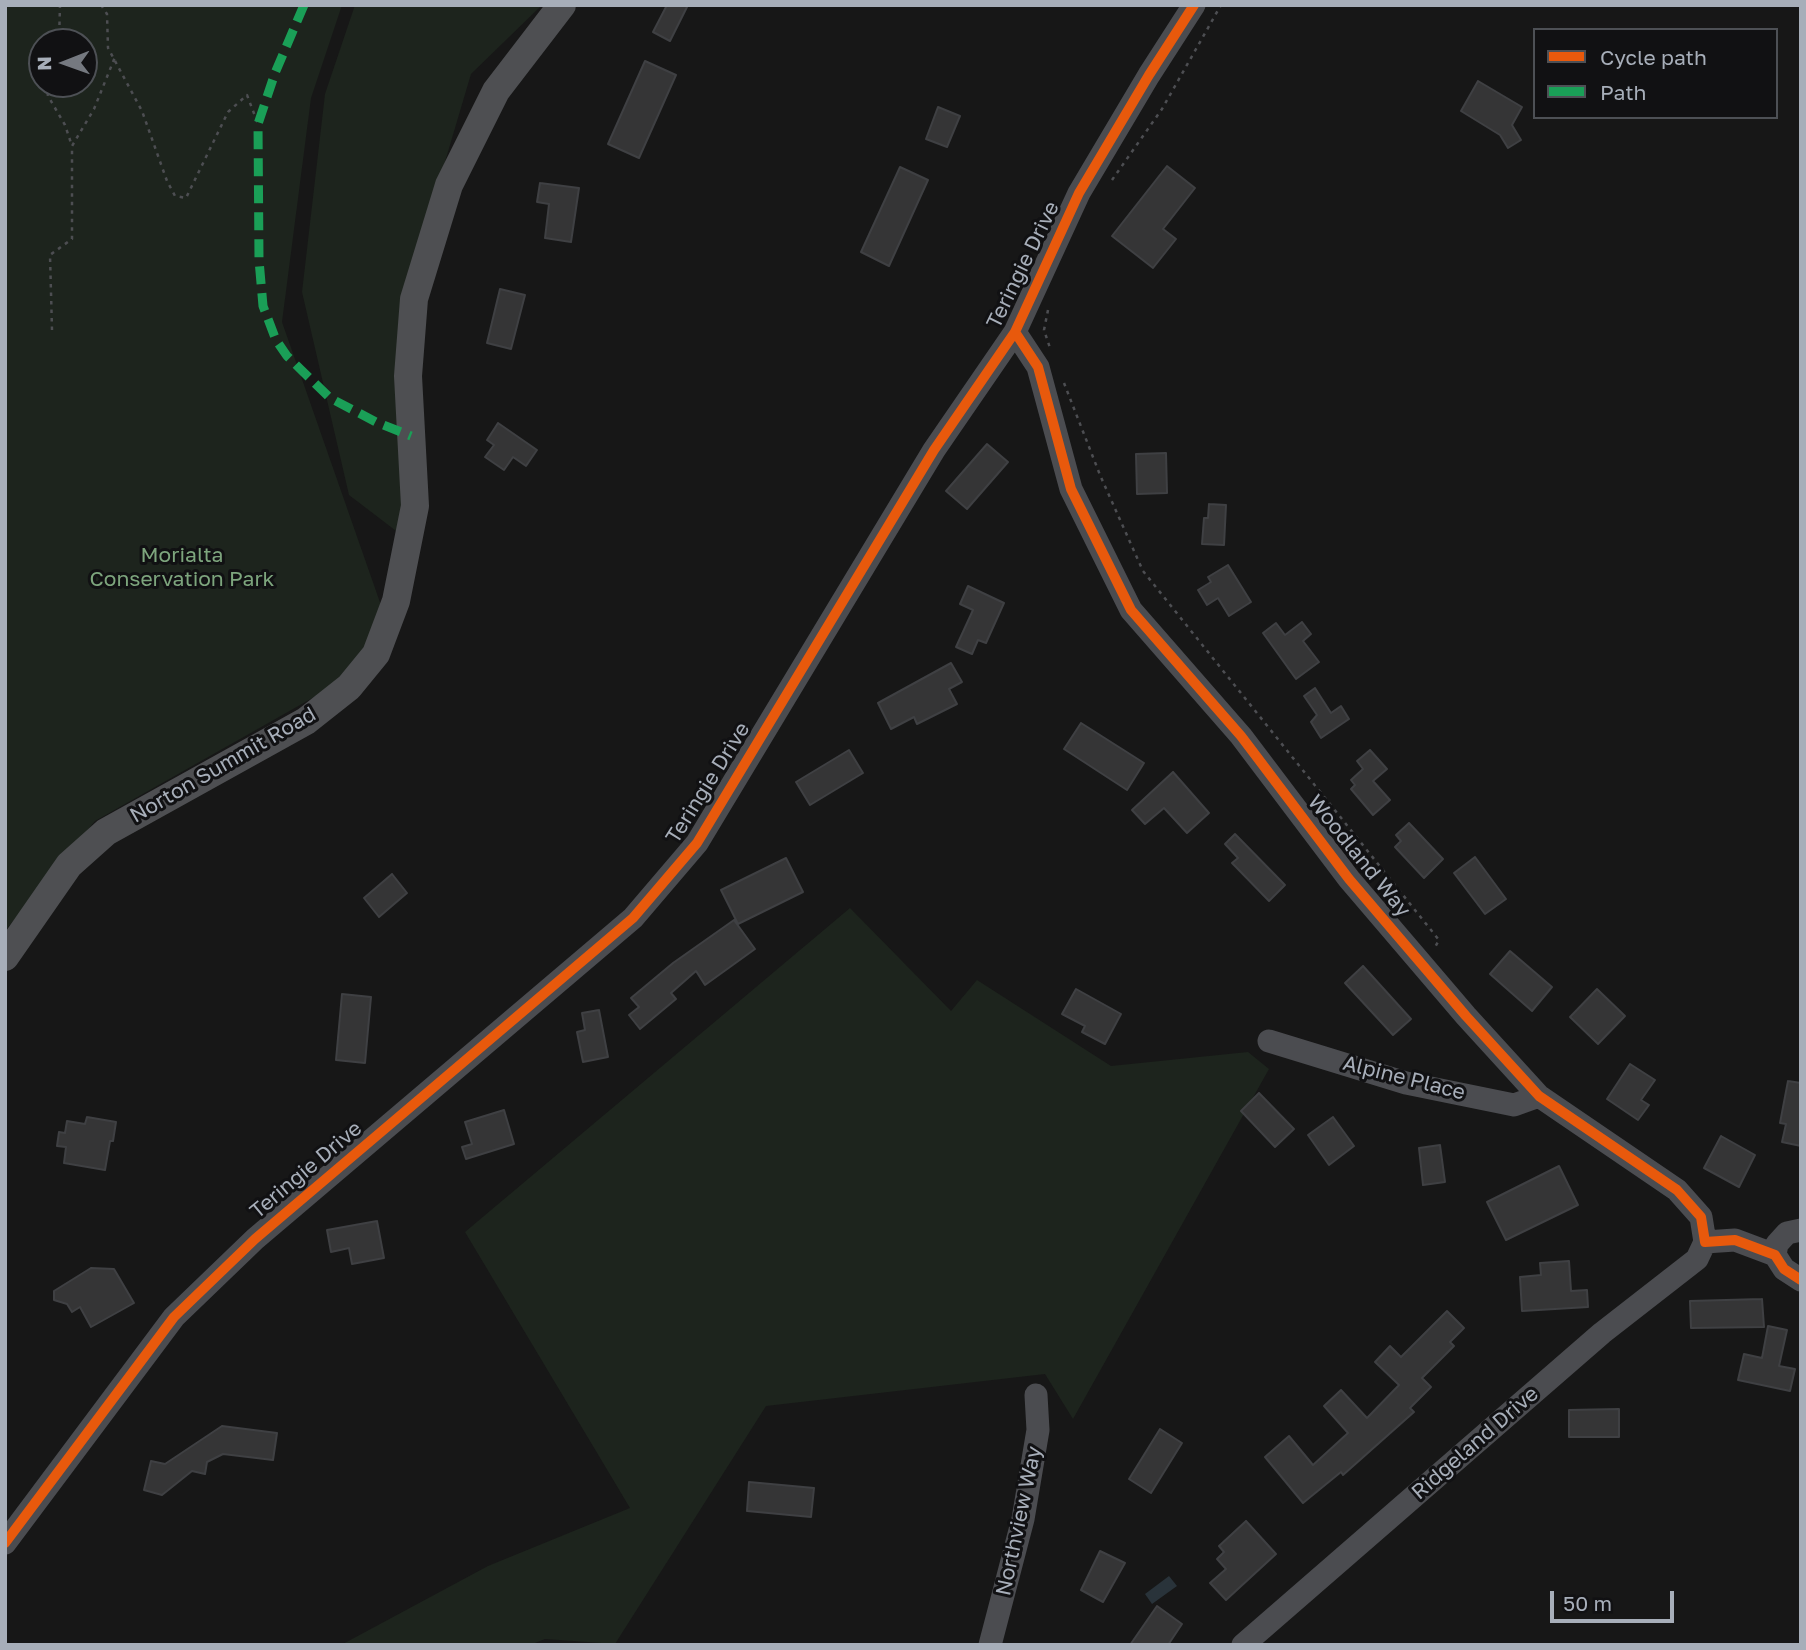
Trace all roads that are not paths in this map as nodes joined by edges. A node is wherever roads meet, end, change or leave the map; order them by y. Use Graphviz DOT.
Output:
graph roads {
  1 [pos="562,5"];
  2 [pos="1194,5"];
  3 [pos="1015,332"];
  4 [pos="5,957"];
  5 [pos="1269,1041"];
  6 [pos="1539,1096"];
  7 [pos="1801,1230"];
  8 [pos="1705,1242"];
  9 [pos="1775,1255"];
  10 [pos="1801,1280"];
  11 [pos="1036,1395"];
  12 [pos="5,1542"];
  13 [pos="990,1645"];
  14 [pos="1243,1645"];
  1 -- 4 [label="main road, Norton Summit Road"];
  2 -- 3 [label="street, Teringie Drive"];
  3 -- 6 [label="street, Woodland Way"];
  3 -- 12 [label="street, Teringie Drive"];
  5 -- 6 [label="street, Alpine Place"];
  6 -- 8 [label="street, Woodland Way"];
  7 -- 9 [label="street"];
  8 -- 9 [label="street"];
  8 -- 14 [label="street, Ridgeland Drive"];
  9 -- 10 [label="street"];
  11 -- 13 [label="street, Northview Way"];
}
